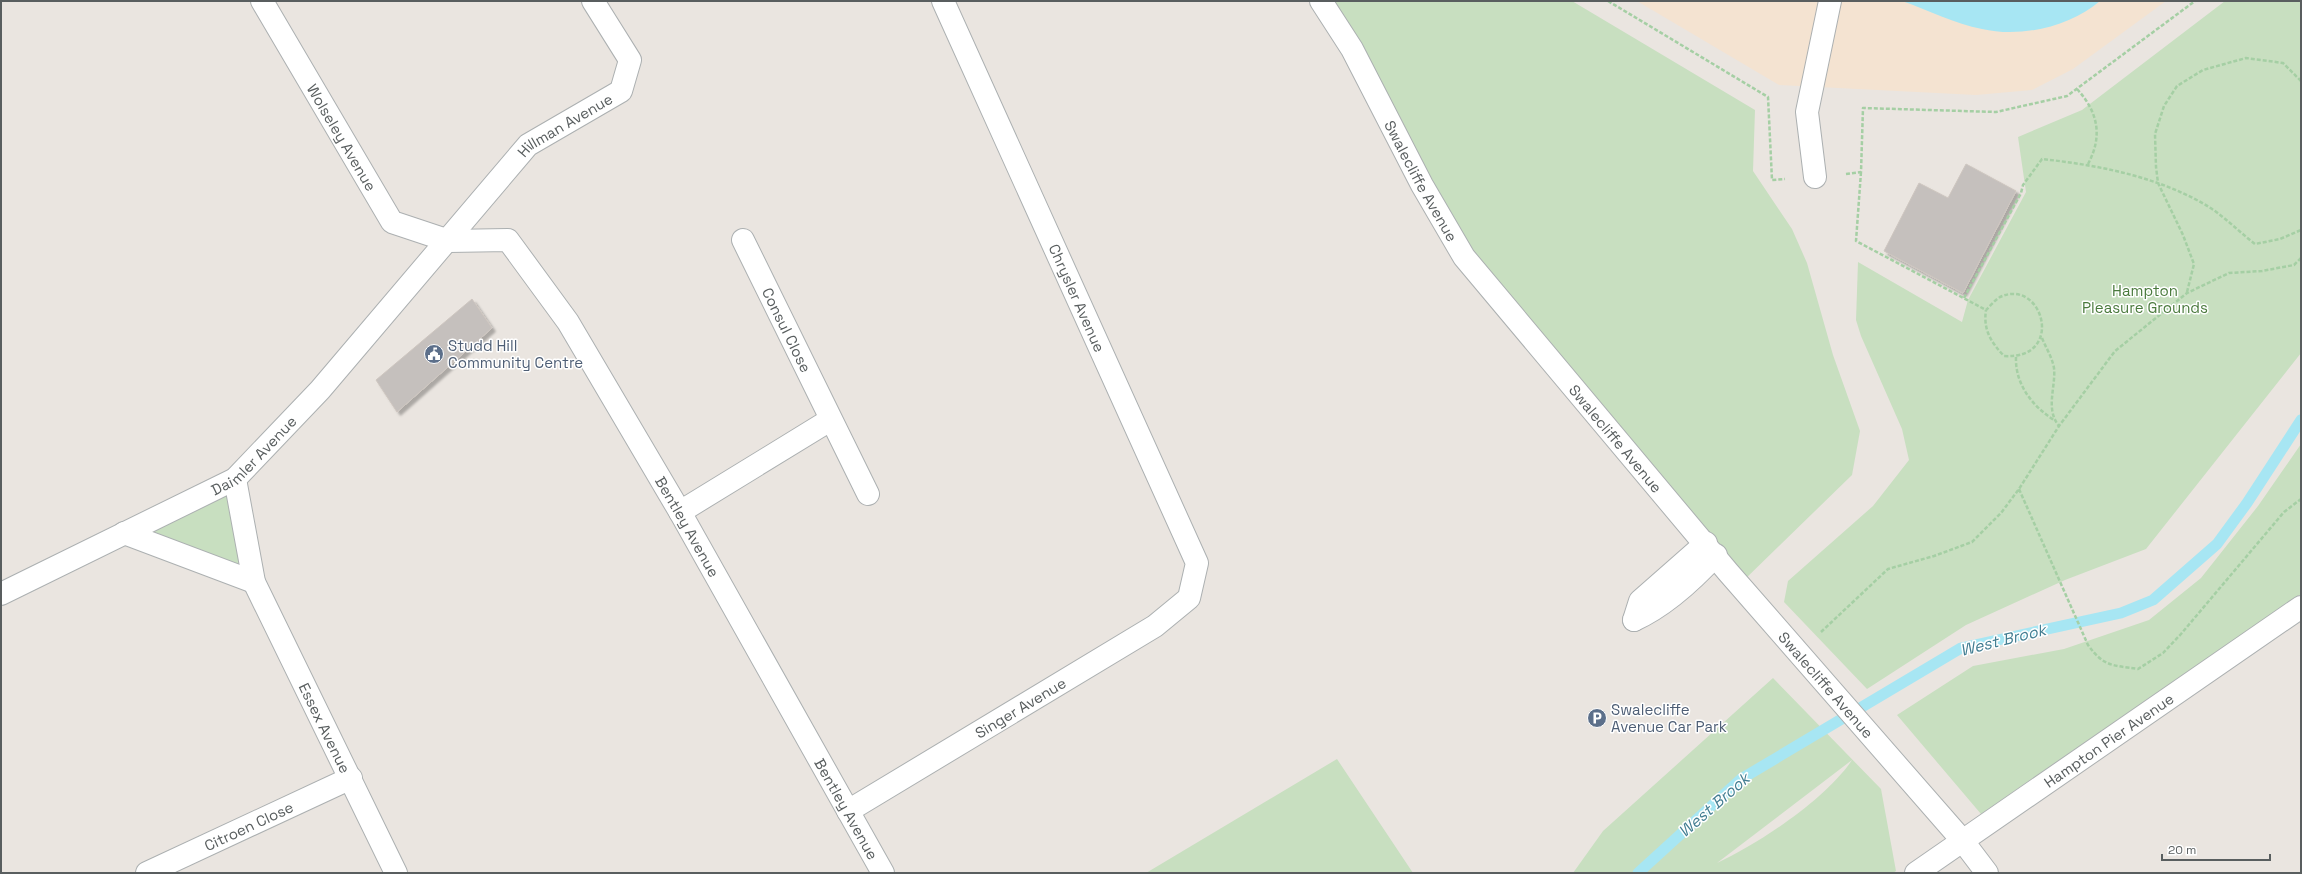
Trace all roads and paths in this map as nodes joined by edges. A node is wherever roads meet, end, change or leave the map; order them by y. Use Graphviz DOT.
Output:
graph roads {
  1 [pos="262,1"];
  2 [pos="593,1"];
  3 [pos="943,1"];
  4 [pos="1321,1"];
  5 [pos="1608,1"];
  6 [pos="1830,1"];
  7 [pos="2195,1"];
  8 [pos="2301,81"];
  9 [pos="2077,89"];
  10 [pos="2088,164"];
  11 [pos="1861,172"];
  12 [pos="1815,177"];
  13 [pos="2158,183"];
  14 [pos="2301,230"];
  15 [pos="743,240"];
  16 [pos="449,241"];
  17 [pos="2301,258"];
  18 [pos="2187,293"];
  19 [pos="1964,298"];
  20 [pos="1986,310"];
  21 [pos="2042,338"];
  22 [pos="2016,357"];
  23 [pos="830,420"];
  24 [pos="2054,420"];
  25 [pos="2059,426"];
  26 [pos="235,479"];
  27 [pos="2019,489"];
  28 [pos="868,494"];
  29 [pos="2301,499"];
  30 [pos="680,512"];
  31 [pos="124,533"];
  32 [pos="254,582"];
  33 [pos="1,594"];
  34 [pos="1189,598"];
  35 [pos="2301,607"];
  36 [pos="1800,653"];
  37 [pos="351,778"];
  38 [pos="848,811"];
  39 [pos="1962,840"];
  40 [pos="147,873"];
  41 [pos="396,873"];
  42 [pos="883,873"];
  43 [pos="1916,873"];
  44 [pos="1987,873"];
  1 -- 16 [label="street, Wolseley Avenue"];
  2 -- 16 [label="street, Hillman Avenue"];
  3 -- 34 [label="street, Chrysler Avenue"];
  4 -- 36 [label="street, Swalecliffe Avenue"];
  5 -- 12 [label="path"];
  6 -- 12 [label="street"];
  7 -- 9 [label="path"];
  8 -- 13 [label="path"];
  9 -- 10 [label="path"];
  9 -- 11 [label="path"];
  10 -- 13 [label="path"];
  10 -- 19 [label="path"];
  11 -- 12 [label="path"];
  11 -- 19 [label="path"];
  13 -- 14 [label="path"];
  13 -- 18 [label="path"];
  15 -- 23 [label="street, Consul Close"];
  16 -- 26 [label="street, Daimler Avenue"];
  16 -- 30 [label="street, Bentley Avenue"];
  17 -- 18 [label="path"];
  18 -- 25 [label="path"];
  19 -- 20 [label="path"];
  20 -- 21 [label="path"];
  20 -- 22 [label="path"];
  21 -- 22 [label="path"];
  21 -- 24 [label="path"];
  22 -- 24 [label="path"];
  23 -- 28 [label="street, Consul Close"];
  23 -- 30 [label="street"];
  24 -- 25 [label="path"];
  25 -- 27 [label="path"];
  26 -- 31 [label="street, Daimler Avenue"];
  26 -- 32 [label="street, Essex Avenue"];
  27 -- 29 [label="path"];
  27 -- 36 [label="path"];
  30 -- 38 [label="street, Bentley Avenue"];
  31 -- 32 [label="street"];
  31 -- 33 [label="street, Daimler Avenue"];
  32 -- 37 [label="street, Essex Avenue"];
  34 -- 38 [label="street, Singer Avenue"];
  35 -- 39 [label="street, Hampton Pier Avenue"];
  36 -- 39 [label="street, Swalecliffe Avenue"];
  37 -- 40 [label="street, Citroen Close"];
  37 -- 41 [label="street, Essex Avenue"];
  38 -- 42 [label="street, Bentley Avenue"];
  39 -- 43 [label="street, Hampton Pier Avenue"];
  39 -- 44 [label="street, Swalecliffe Avenue"];
}
